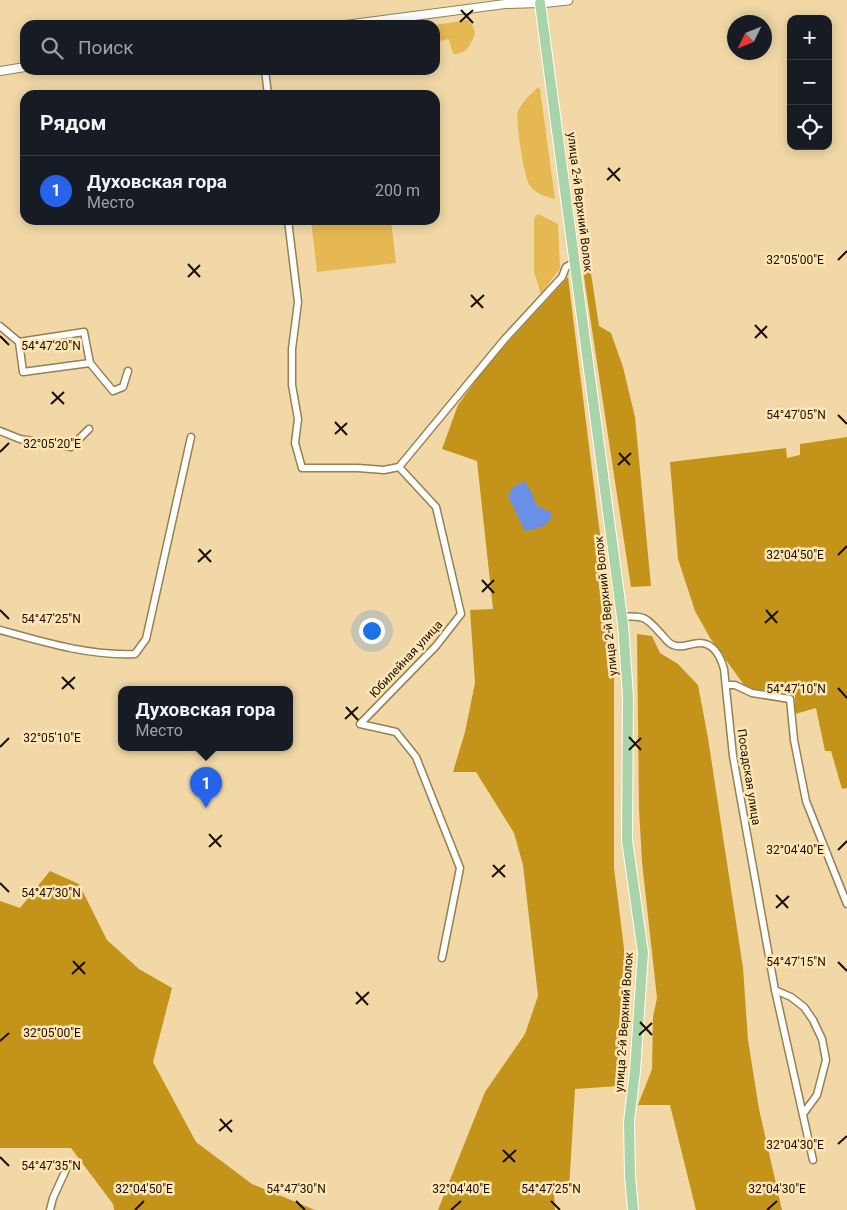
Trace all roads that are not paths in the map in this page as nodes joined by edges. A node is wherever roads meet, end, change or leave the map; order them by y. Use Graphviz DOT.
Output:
graph roads {
  1 [pos="568,0"];
  2 [pos="505,2"];
  3 [pos="540,3"];
  4 [pos="380,20"];
  5 [pos="20,68"];
  6 [pos="0,70"];
  7 [pos="266,75"];
  8 [pos="267,90"];
  9 [pos="289,225"];
  10 [pos="575,262"];
  11 [pos="0,326"];
  12 [pos="19,342"];
  13 [pos="90,363"];
  14 [pos="128,371"];
  15 [pos="89,429"];
  16 [pos="0,431"];
  17 [pos="191,437"];
  18 [pos="398,467"];
  19 [pos="622,617"];
  20 [pos="0,630"];
  21 [pos="726,684"];
  22 [pos="847,904"];
  23 [pos="442,958"];
  24 [pos="775,990"];
  25 [pos="803,1114"];
  26 [pos="813,1160"];
  27 [pos="69,1163"];
  28 [pos="50,1210"];
  29 [pos="633,1210"];
  1 -- 3 [label="main road"];
  2 -- 3 [label="street"];
  2 -- 4 [label="street"];
  3 -- 10 [label="main road, улица 2-й Верхний Волок"];
  5 -- 6 [label="street"];
  7 -- 8 [label="street"];
  9 -- 18 [label="street"];
  10 -- 18 [label="street"];
  10 -- 19 [label="main road, улица 2-й Верхний Волок"];
  11 -- 12 [label="street"];
  12 -- 13 [label="street"];
  12 -- 13 [label="street"];
  13 -- 14 [label="street"];
  15 -- 16 [label="street"];
  17 -- 20 [label="street"];
  18 -- 23 [label="street, Юбилейная улица"];
  19 -- 21 [label="street, Посадская улица"];
  19 -- 29 [label="main road, улица 2-й Верхний Волок"];
  21 -- 22 [label="street"];
  21 -- 24 [label="street, Посадская улица"];
  24 -- 25 [label="street, Посадская улица"];
  24 -- 25 [label="street"];
  25 -- 26 [label="street, Посадская улица"];
  27 -- 28 [label="street"];
}
